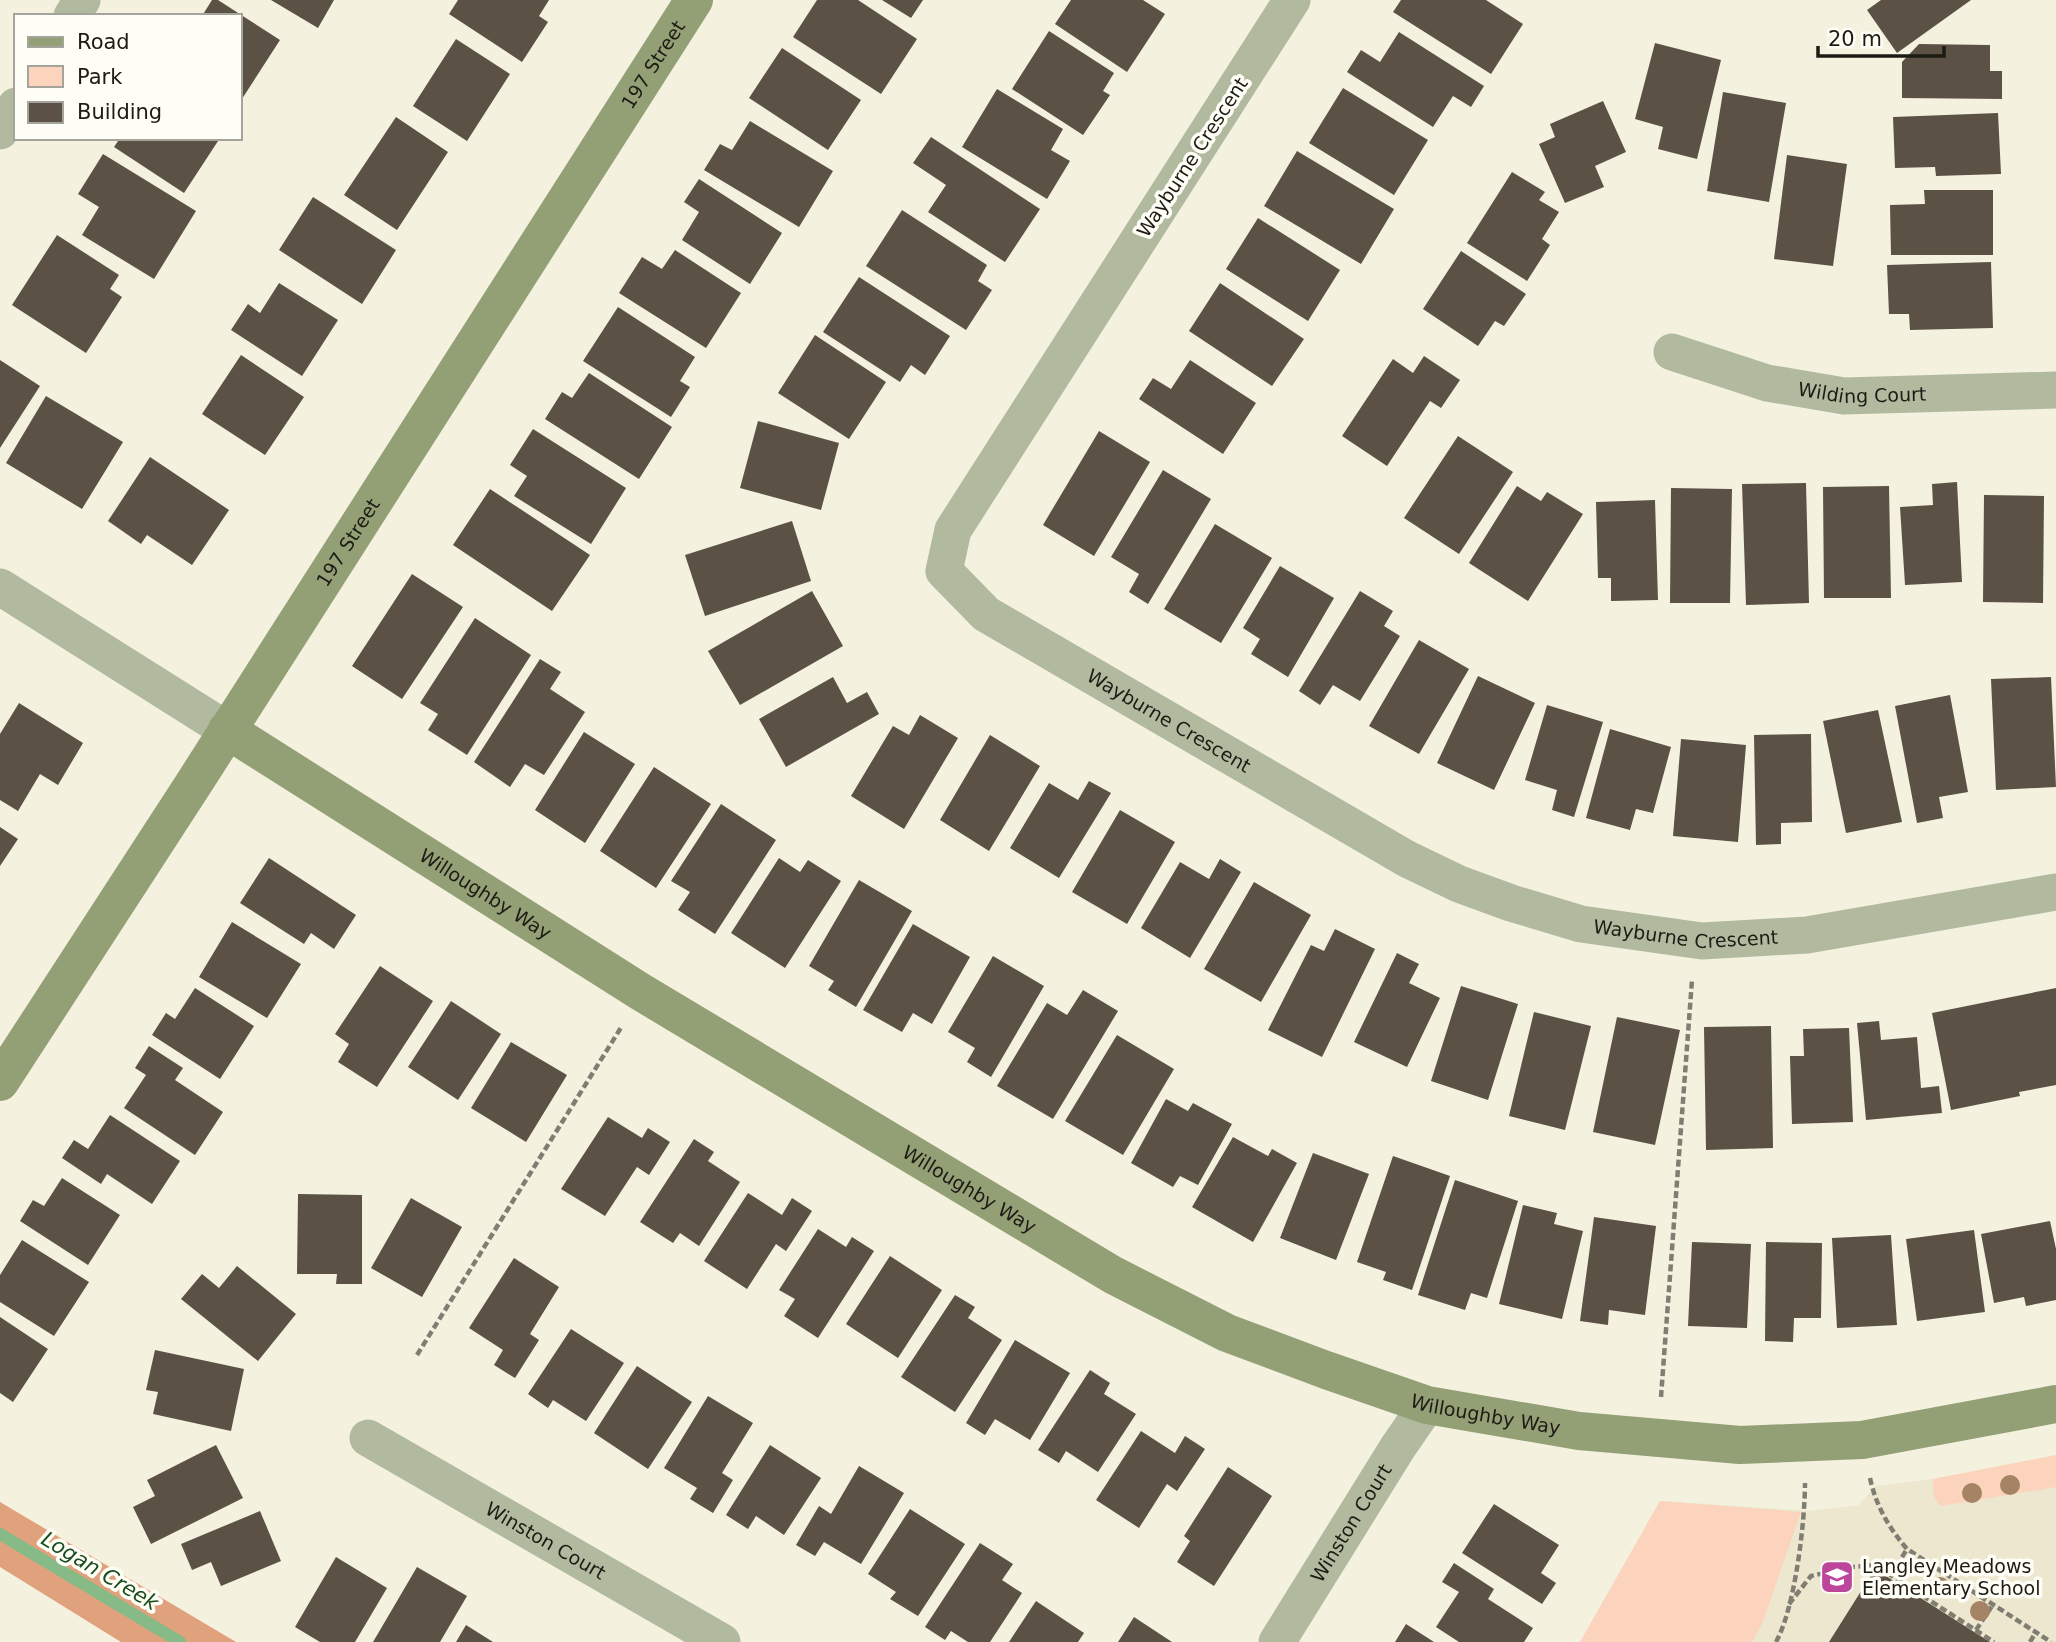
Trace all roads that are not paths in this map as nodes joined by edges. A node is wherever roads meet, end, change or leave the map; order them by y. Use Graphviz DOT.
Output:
graph roads {
  1 [pos="694,0"];
  2 [pos="1292,0"];
  3 [pos="14,109"];
  4 [pos="0,131"];
  5 [pos="1672,352"];
  6 [pos="2056,390"];
  7 [pos="0,587"];
  8 [pos="227,730"];
  9 [pos="2056,892"];
  10 [pos="0,1082"];
  11 [pos="2056,1404"];
  12 [pos="1427,1405"];
  13 [pos="368,1438"];
  14 [pos="722,1642"];
  15 [pos="1277,1642"];
  1 -- 8 [label="street, 197 Street"];
  2 -- 9 [label="street, Wayburne Crescent"];
  3 -- 4 [label="street"];
  5 -- 6 [label="street, Wilding Court"];
  7 -- 8 [label="street, Willoughby Way"];
  8 -- 10 [label="street, 197 Street"];
  8 -- 12 [label="street, Willoughby Way"];
  11 -- 12 [label="street, Willoughby Way"];
  12 -- 15 [label="street, Winston Court"];
  13 -- 14 [label="street, Winston Court"];
}
